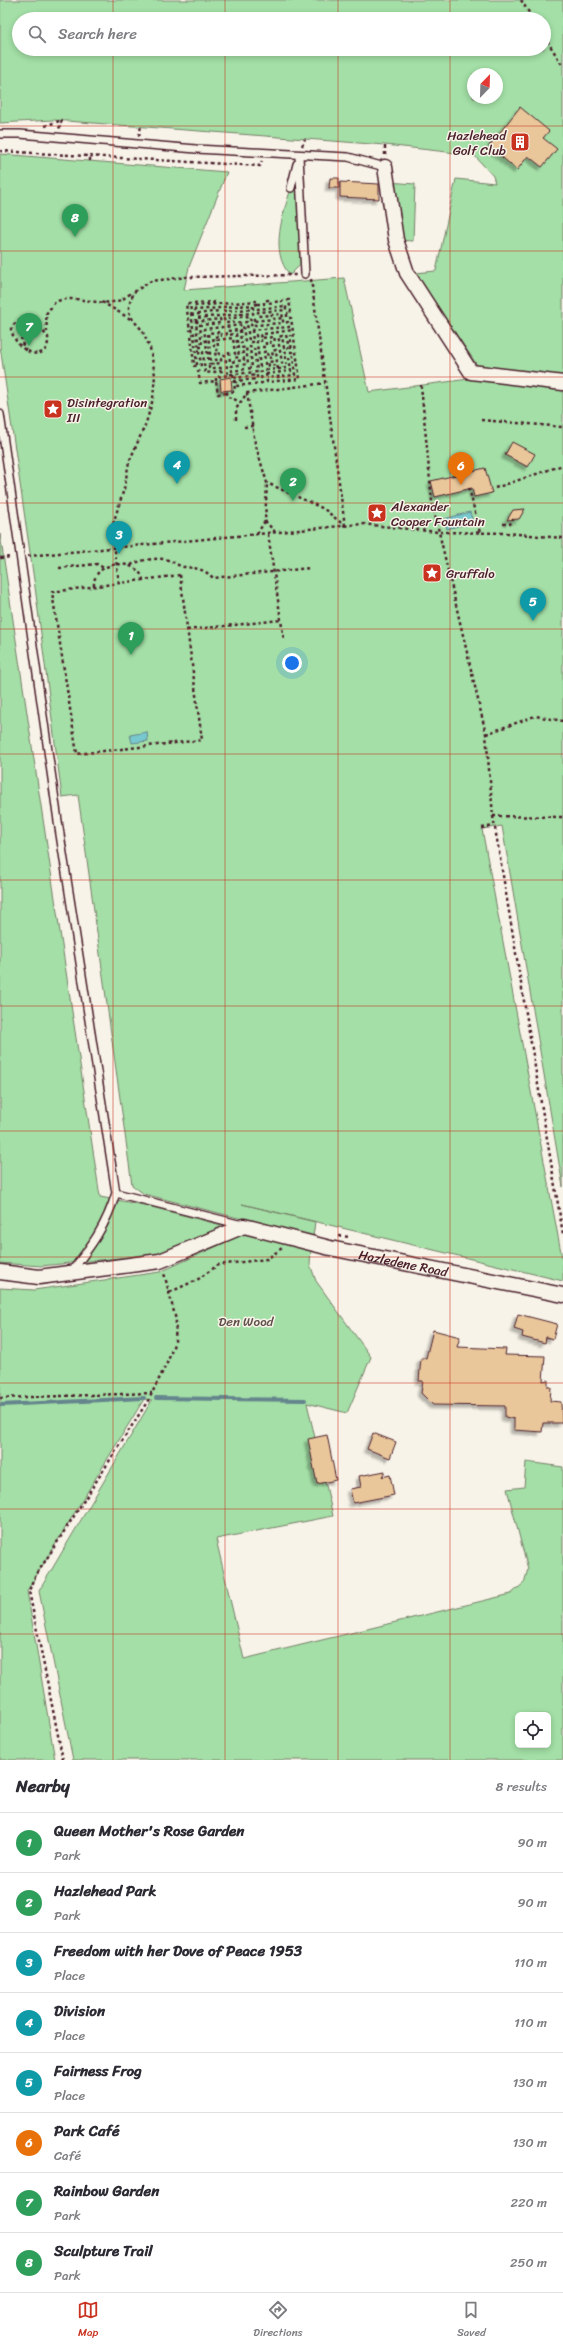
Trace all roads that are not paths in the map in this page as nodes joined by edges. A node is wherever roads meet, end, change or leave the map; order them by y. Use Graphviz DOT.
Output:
graph roads {
  1 [pos="0,134"];
  2 [pos="299,156"];
  3 [pos="384,167"];
  4 [pos="291,188"];
  5 [pos="305,274"];
  6 [pos="563,383"];
  7 [pos="0,414"];
  8 [pos="116,1193"];
  9 [pos="244,1226"];
  10 [pos="0,1272"];
  11 [pos="71,1272"];
  12 [pos="563,1295"];
  1 -- 2 [label="lane"];
  2 -- 3 [label="lane"];
  2 -- 4 [label="lane"];
  2 -- 5 [label="lane"];
  3 -- 6 [label="street"];
  7 -- 8 [label="lane"];
  8 -- 9 [label="lane"];
  8 -- 11 [label="lane"];
  9 -- 11 [label="street"];
  9 -- 12 [label="street, Hazledene Road"];
  10 -- 11 [label="street"];
}
